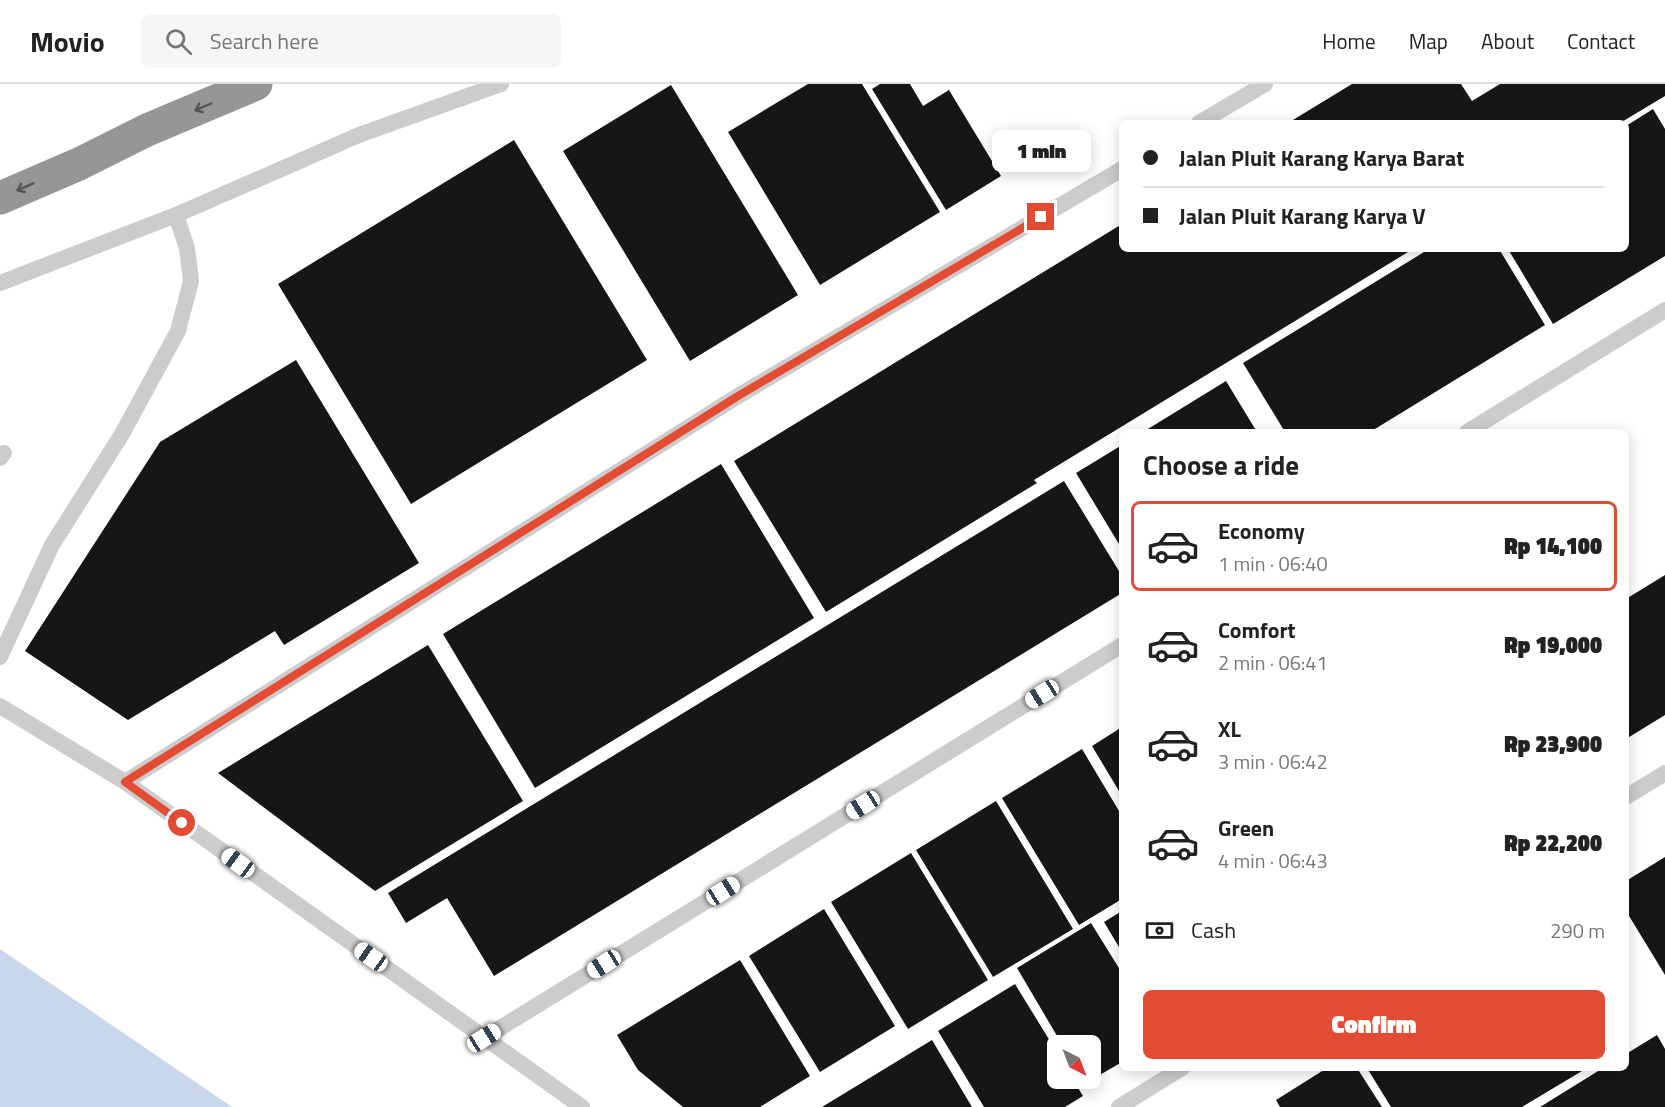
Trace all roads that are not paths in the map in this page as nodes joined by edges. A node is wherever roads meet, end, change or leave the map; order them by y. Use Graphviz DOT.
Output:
graph roads {
  1 [pos="256,84"];
  2 [pos="501,84"];
  3 [pos="1265,84"];
  4 [pos="1204,120"];
  5 [pos="1119,171"];
  6 [pos="0,198"];
  7 [pos="176,215"];
  8 [pos="0,284"];
  9 [pos="1665,310"];
  10 [pos="1472,429"];
  11 [pos="1119,647"];
  12 [pos="0,657"];
  13 [pos="0,706"];
  14 [pos="1665,773"];
  15 [pos="125,782"];
  16 [pos="1629,794"];
  17 [pos="484,1038"];
  18 [pos="1177,1071"];
  19 [pos="582,1107"];
  20 [pos="1119,1107"];
  1 -- 6 [label="highway, one-way"];
  2 -- 7 [label="lane"];
  3 -- 4 [label="lane"];
  5 -- 15 [label="lane"];
  7 -- 8 [label="lane"];
  7 -- 12 [label="lane"];
  9 -- 10 [label="lane"];
  11 -- 17 [label="lane"];
  13 -- 15 [label="lane"];
  14 -- 16 [label="lane"];
  15 -- 17 [label="lane"];
  17 -- 19 [label="lane"];
  18 -- 20 [label="lane"];
}
